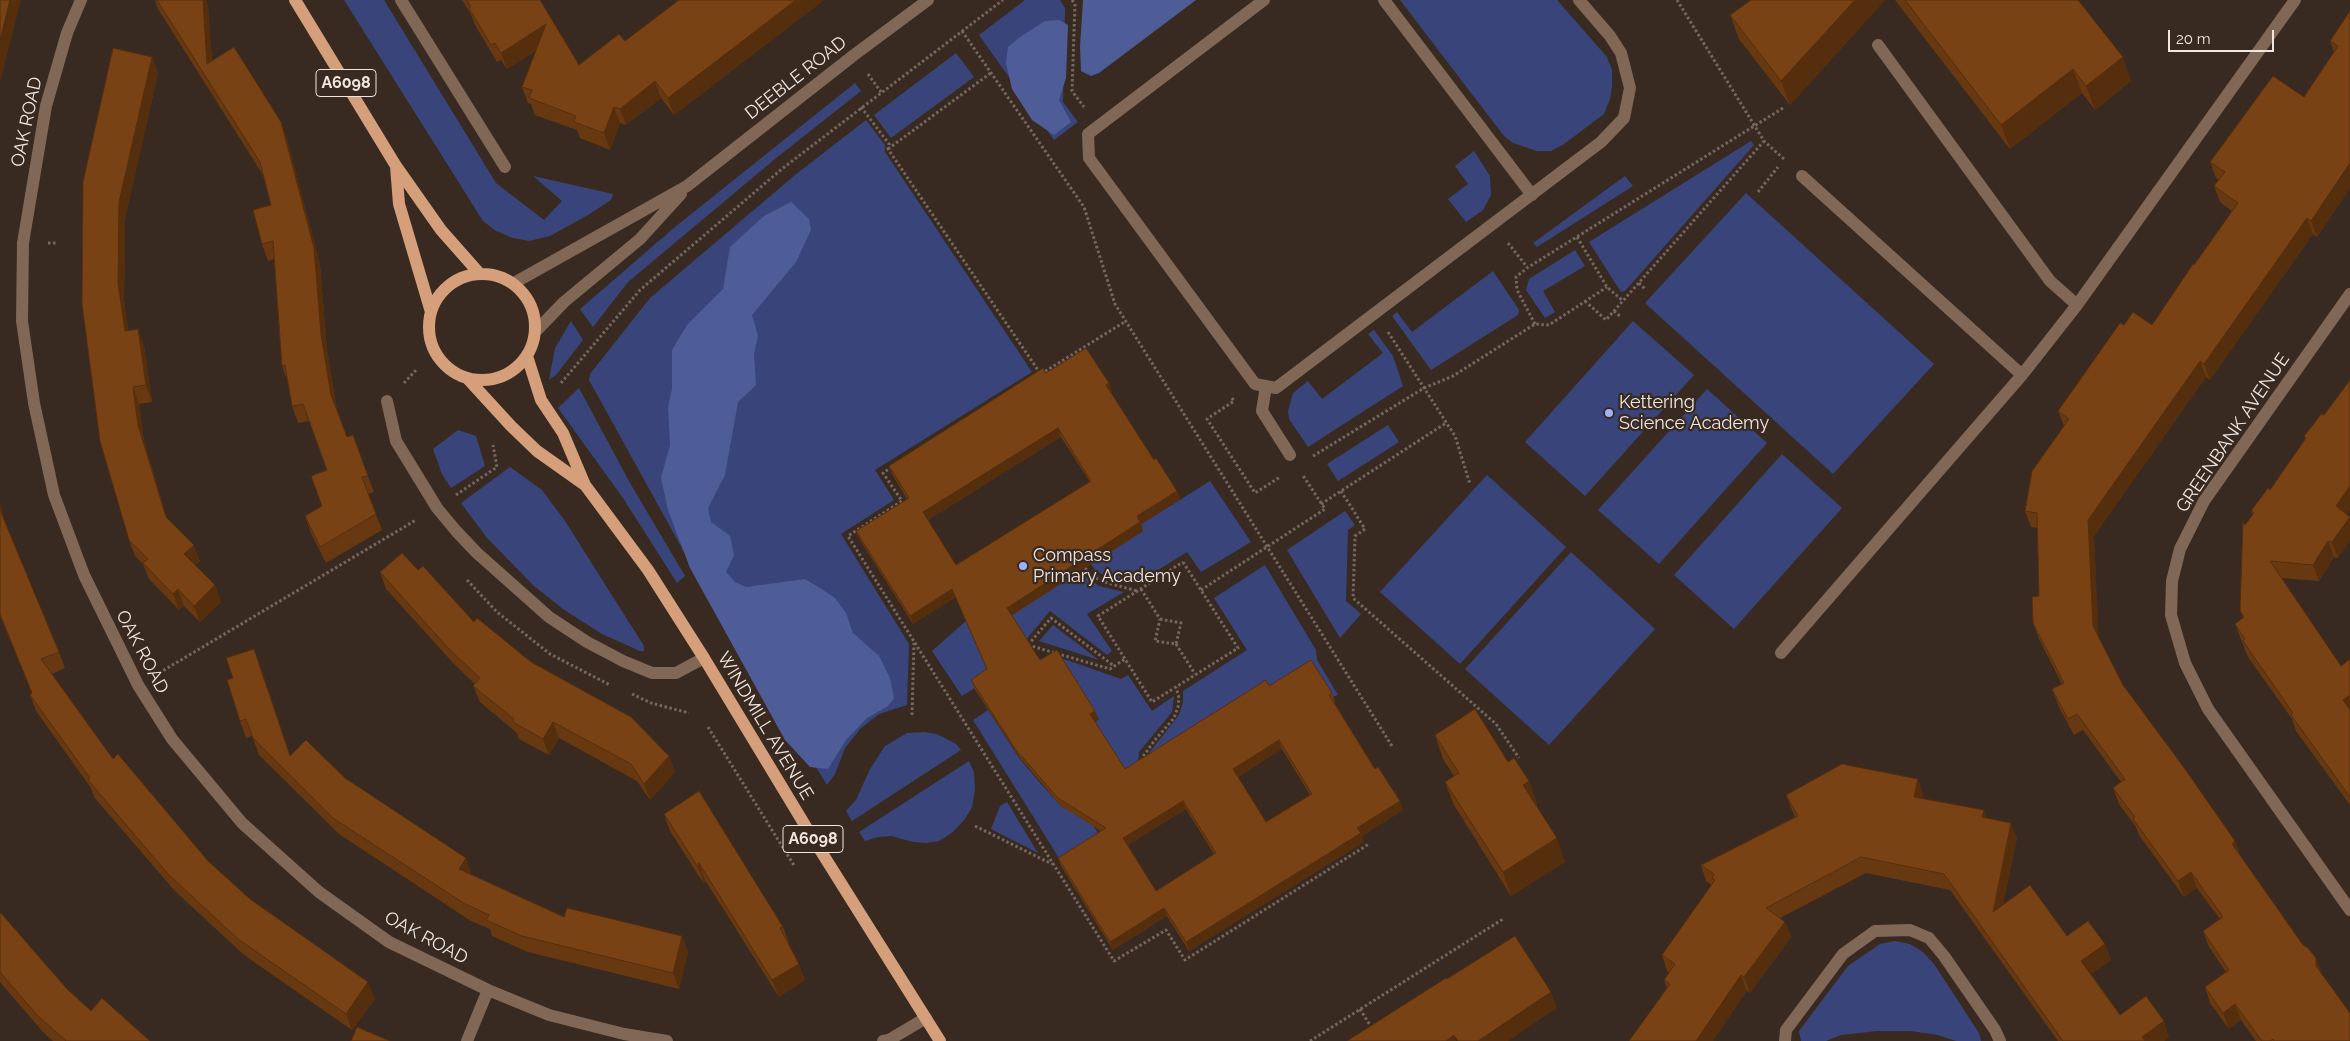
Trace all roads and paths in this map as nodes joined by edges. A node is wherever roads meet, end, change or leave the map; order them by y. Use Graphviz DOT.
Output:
graph roads {
  1 [pos="81,0"];
  2 [pos="295,0"];
  3 [pos="402,0"];
  4 [pos="928,0"];
  5 [pos="1003,0"];
  6 [pos="1072,0"];
  7 [pos="1264,0"];
  8 [pos="1384,0"];
  9 [pos="1579,0"];
  10 [pos="1677,0"];
  11 [pos="2295,0"];
  12 [pos="962,30"];
  13 [pos="1878,46"];
  14 [pos="867,72"];
  15 [pos="992,72"];
  16 [pos="881,92"];
  17 [pos="861,107"];
  18 [pos="1783,108"];
  19 [pos="1098,126"];
  20 [pos="1754,126"];
  21 [pos="1764,141"];
  22 [pos="888,149"];
  23 [pos="1785,160"];
  24 [pos="396,166"];
  25 [pos="506,167"];
  26 [pos="1802,176"];
  27 [pos="687,186"];
  28 [pos="1758,192"];
  29 [pos="1532,195"];
  30 [pos="1494,224"];
  31 [pos="1577,237"];
  32 [pos="48,243"];
  33 [pos="56,243"];
  34 [pos="1527,268"];
  35 [pos="479,273"];
  36 [pos="514,283"];
  37 [pos="1638,283"];
  38 [pos="1606,287"];
  39 [pos="1646,290"];
  40 [pos="2350,294"];
  41 [pos="1585,301"];
  42 [pos="1623,301"];
  43 [pos="2077,305"];
  44 [pos="1614,311"];
  45 [pos="431,312"];
  46 [pos="1375,313"];
  47 [pos="1621,317"];
  48 [pos="1126,321"];
  49 [pos="1535,324"];
  50 [pos="536,331"];
  51 [pos="527,356"];
  52 [pos="1041,374"];
  53 [pos="2022,375"];
  54 [pos="467,378"];
  55 [pos="1033,379"];
  56 [pos="558,386"];
  57 [pos="1266,386"];
  58 [pos="1424,388"];
  59 [pos="1229,393"];
  60 [pos="387,401"];
  61 [pos="1446,423"];
  62 [pos="497,438"];
  63 [pos="1290,455"];
  64 [pos="900,462"];
  65 [pos="1297,466"];
  66 [pos="1470,484"];
  67 [pos="585,485"];
  68 [pos="1341,491"];
  69 [pos="452,498"];
  70 [pos="1321,504"];
  71 [pos="422,516"];
  72 [pos="1268,546"];
  73 [pos="1085,568"];
  74 [pos="1139,590"];
  75 [pos="1201,590"];
  76 [pos="1160,619"];
  77 [pos="914,642"];
  78 [pos="1176,644"];
  79 [pos="1028,645"];
  80 [pos="1021,653"];
  81 [pos="1781,653"];
  82 [pos="704,658"];
  83 [pos="1125,659"];
  84 [pos="1114,666"];
  85 [pos="1196,674"];
  86 [pos="154,676"];
  87 [pos="1176,688"];
  88 [pos="912,715"];
  89 [pos="708,728"];
  90 [pos="1392,746"];
  91 [pos="1519,758"];
  92 [pos="1145,766"];
  93 [pos="975,826"];
  94 [pos="1369,844"];
  95 [pos="1053,864"];
  96 [pos="795,867"];
  97 [pos="2350,910"];
  98 [pos="1503,919"];
  99 [pos="488,990"];
  100 [pos="1360,1009"];
  101 [pos="926,1018"];
  102 [pos="1375,1033"];
  103 [pos="467,1041"];
  104 [pos="667,1041"];
  105 [pos="883,1041"];
  106 [pos="940,1041"];
  107 [pos="1310,1041"];
  108 [pos="1785,1041"];
  109 [pos="2000,1041"];
  1 -- 99 [label="street, OAK ROAD"];
  2 -- 24 [label="main road, A6098"];
  3 -- 25 [label="street"];
  4 -- 27 [label="street, DEEBLE ROAD"];
  5 -- 12 [label="path"];
  6 -- 19 [label="path"];
  7 -- 19 [label="street"];
  8 -- 29 [label="street"];
  9 -- 29 [label="street"];
  10 -- 20 [label="path"];
  11 -- 43 [label="street"];
  12 -- 15 [label="path"];
  12 -- 16 [label="path"];
  13 -- 43 [label="street"];
  14 -- 16 [label="path"];
  15 -- 22 [label="path"];
  15 -- 48 [label="path"];
  16 -- 17 [label="path"];
  17 -- 22 [label="path"];
  17 -- 56 [label="path"];
  18 -- 20 [label="path"];
  19 -- 57 [label="street"];
  20 -- 21 [label="path"];
  20 -- 31 [label="path"];
  21 -- 23 [label="path"];
  21 -- 37 [label="path"];
  22 -- 52 [label="path"];
  23 -- 26 [label="path"];
  23 -- 28 [label="path"];
  24 -- 35 [label="main road, A6098"];
  24 -- 45 [label="main road, A6098"];
  26 -- 53 [label="street"];
  27 -- 36 [label="street, DEEBLE ROAD"];
  27 -- 50 [label="street, DEEBLE ROAD"];
  29 -- 30 [label="street"];
  30 -- 34 [label="path"];
  30 -- 46 [label="street"];
  31 -- 34 [label="path"];
  31 -- 38 [label="path"];
  32 -- 33 [label="path"];
  34 -- 49 [label="path"];
  35 -- 36 [label="main road, A6098"];
  35 -- 45 [label="main road, A6098"];
  36 -- 50 [label="main road, A6098"];
  37 -- 39 [label="path"];
  37 -- 42 [label="path"];
  38 -- 41 [label="path"];
  38 -- 42 [label="path"];
  40 -- 97 [label="street, GREENBANK AVENUE"];
  41 -- 44 [label="path"];
  41 -- 49 [label="path"];
  42 -- 44 [label="path"];
  43 -- 53 [label="street"];
  44 -- 47 [label="path"];
  45 -- 54 [label="main road, A6098"];
  46 -- 57 [label="street"];
  46 -- 58 [label="path"];
  48 -- 52 [label="path"];
  48 -- 72 [label="path"];
  49 -- 58 [label="path"];
  50 -- 51 [label="main road, A6098"];
  51 -- 54 [label="main road, A6098"];
  51 -- 67 [label="main road, WINDMILL AVENUE / A6098"];
  52 -- 55 [label="path"];
  53 -- 81 [label="street"];
  54 -- 67 [label="main road, WINDMILL AVENUE / A6098"];
  57 -- 63 [label="street"];
  58 -- 61 [label="path"];
  58 -- 65 [label="path"];
  59 -- 65 [label="path"];
  60 -- 82 [label="street"];
  61 -- 66 [label="path"];
  61 -- 68 [label="path"];
  62 -- 69 [label="path"];
  63 -- 65 [label="path"];
  64 -- 77 [label="path"];
  65 -- 70 [label="path"];
  67 -- 82 [label="main road, WINDMILL AVENUE / A6098"];
  68 -- 70 [label="path"];
  68 -- 91 [label="path"];
  70 -- 72 [label="path"];
  71 -- 86 [label="path"];
  72 -- 75 [label="path"];
  72 -- 90 [label="path"];
  73 -- 74 [label="path"];
  74 -- 75 [label="path"];
  74 -- 76 [label="path"];
  74 -- 83 [label="path"];
  75 -- 85 [label="path"];
  76 -- 78 [label="path"];
  76 -- 78 [label="path"];
  77 -- 88 [label="path"];
  77 -- 95 [label="path"];
  78 -- 85 [label="path"];
  79 -- 80 [label="path"];
  79 -- 84 [label="path"];
  79 -- 84 [label="path"];
  82 -- 101 [label="main road, WINDMILL AVENUE / A6098"];
  83 -- 84 [label="path"];
  83 -- 87 [label="path"];
  85 -- 87 [label="path"];
  87 -- 92 [label="path"];
  89 -- 96 [label="path"];
  93 -- 95 [label="path"];
  94 -- 95 [label="path"];
  98 -- 100 [label="path"];
  99 -- 103 [label="street"];
  99 -- 104 [label="street, OAK ROAD"];
  100 -- 102 [label="path"];
  100 -- 107 [label="path"];
  101 -- 105 [label="street"];
  101 -- 106 [label="main road, WINDMILL AVENUE / A6098"];
  108 -- 109 [label="street"];
}
